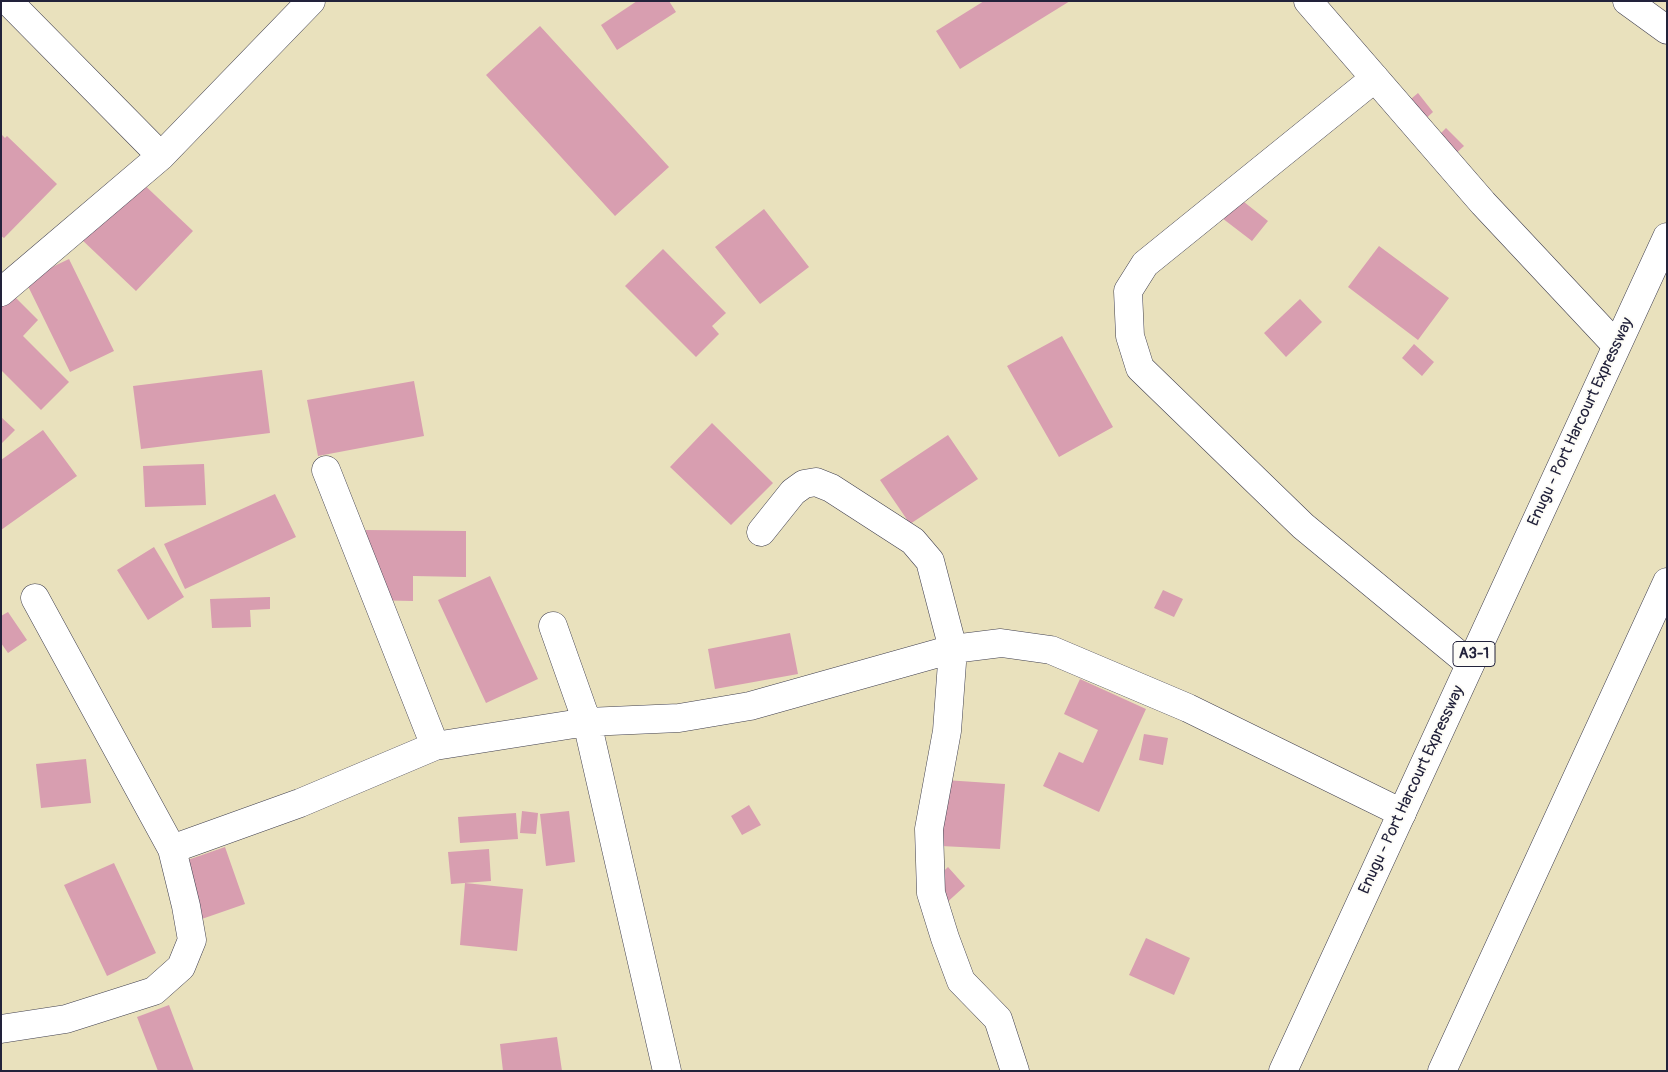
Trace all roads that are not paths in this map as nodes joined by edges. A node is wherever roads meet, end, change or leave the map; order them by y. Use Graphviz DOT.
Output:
graph roads {
  1 [pos="8,1"];
  2 [pos="311,1"];
  3 [pos="1308,1"];
  4 [pos="1626,1"];
  5 [pos="1667,30"];
  6 [pos="1374,78"];
  7 [pos="161,156"];
  8 [pos="1667,237"];
  9 [pos="1,292"];
  10 [pos="1616,345"];
  11 [pos="326,470"];
  12 [pos="761,532"];
  13 [pos="1667,582"];
  14 [pos="35,598"];
  15 [pos="553,626"];
  16 [pos="952,649"];
  17 [pos="1470,664"];
  18 [pos="587,722"];
  19 [pos="435,746"];
  20 [pos="1402,813"];
  21 [pos="172,849"];
  22 [pos="1,1029"];
  23 [pos="667,1071"];
  24 [pos="1015,1071"];
  25 [pos="1283,1071"];
  26 [pos="1442,1071"];
  1 -- 7 [label="main road"];
  2 -- 7 [label="main road"];
  3 -- 6 [label="main road"];
  4 -- 5 [label="main road"];
  6 -- 10 [label="main road"];
  6 -- 17 [label="main road"];
  7 -- 9 [label="main road"];
  8 -- 10 [label="main road, Enugu - Port Harcourt Expressway / A3-1"];
  10 -- 17 [label="main road, Enugu - Port Harcourt Expressway / A3-1"];
  11 -- 19 [label="main road"];
  12 -- 16 [label="main road"];
  13 -- 26 [label="main road"];
  14 -- 21 [label="main road"];
  15 -- 18 [label="main road"];
  16 -- 18 [label="main road"];
  16 -- 20 [label="main road"];
  16 -- 24 [label="main road"];
  17 -- 20 [label="main road, Enugu - Port Harcourt Expressway / A3-1"];
  18 -- 19 [label="main road"];
  18 -- 23 [label="main road"];
  19 -- 21 [label="main road"];
  20 -- 25 [label="main road, Enugu - Port Harcourt Expressway / A3-1"];
  21 -- 22 [label="main road"];
}
